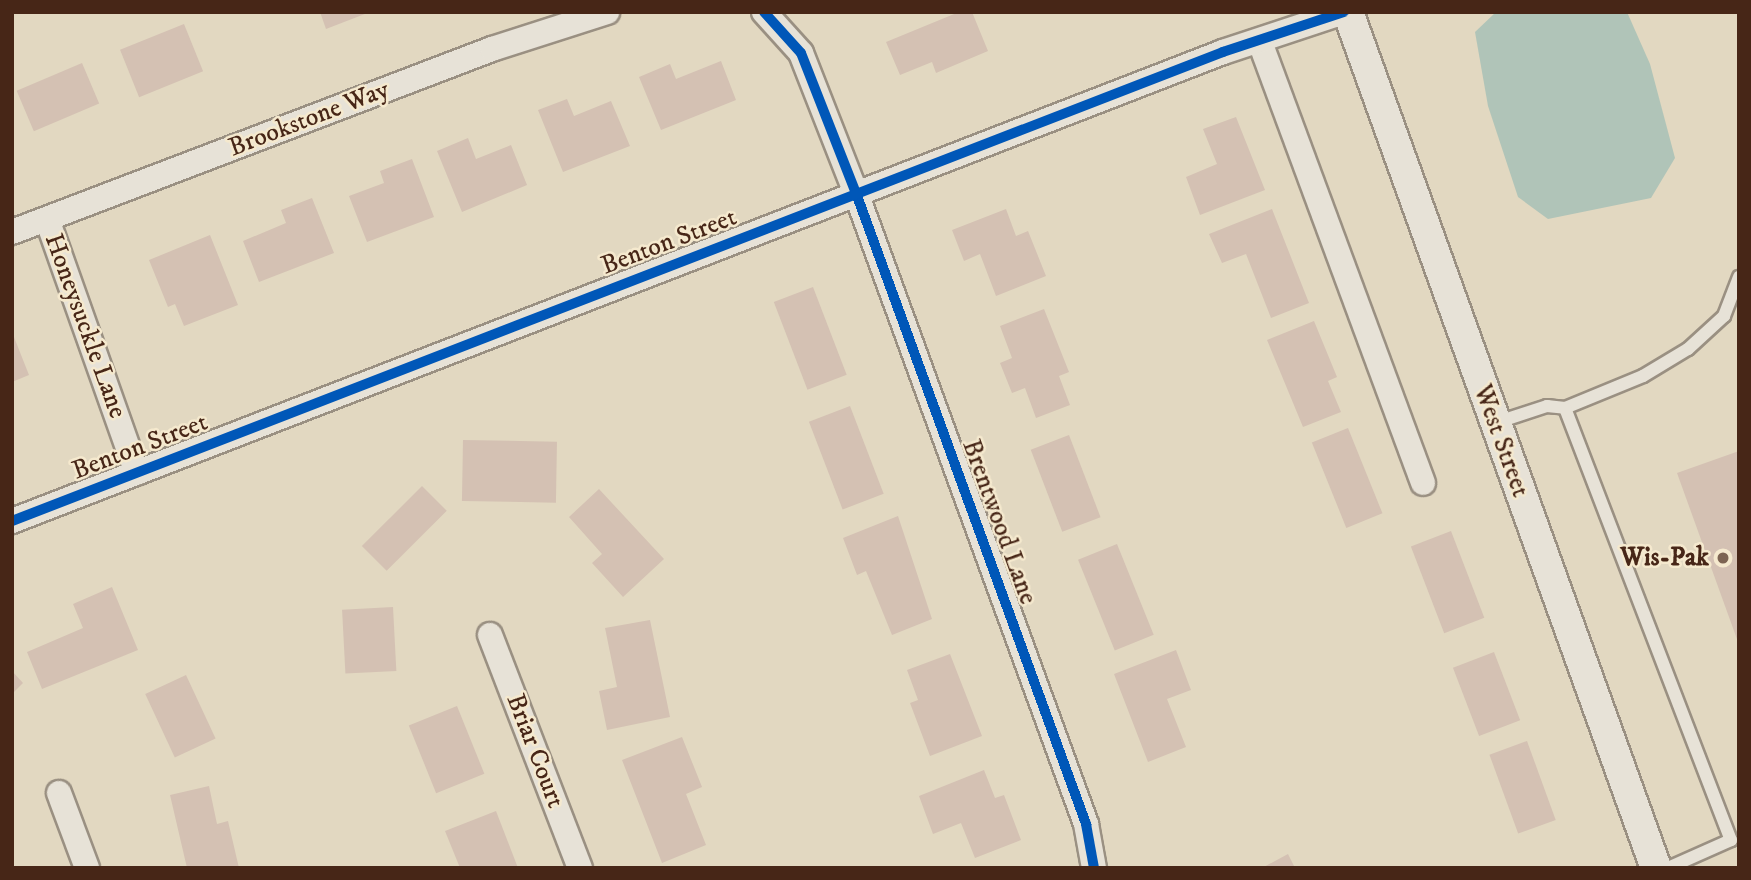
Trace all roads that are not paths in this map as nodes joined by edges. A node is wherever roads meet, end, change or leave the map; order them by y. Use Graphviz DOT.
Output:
graph roads {
  1 [pos="607,12"];
  2 [pos="764,12"];
  3 [pos="1346,12"];
  4 [pos="1260,42"];
  5 [pos="856,193"];
  6 [pos="47,219"];
  7 [pos="12,232"];
  8 [pos="1739,277"];
  9 [pos="1565,408"];
  10 [pos="1494,423"];
  11 [pos="137,473"];
  12 [pos="1423,483"];
  13 [pos="12,521"];
  14 [pos="490,635"];
  15 [pos="59,793"];
  16 [pos="1735,839"];
  17 [pos="87,868"];
  18 [pos="580,868"];
  19 [pos="1094,868"];
  20 [pos="1656,868"];
  21 [pos="1668,868"];
  1 -- 6 [label="street, Brookstone Way"];
  2 -- 5 [label="street"];
  3 -- 4 [label="street, Benton Street"];
  3 -- 10 [label="street, West Street"];
  4 -- 5 [label="street, Benton Street"];
  4 -- 12 [label="street"];
  5 -- 11 [label="street, Benton Street"];
  5 -- 19 [label="street, Brentwood Lane"];
  6 -- 7 [label="street, Brookstone Way"];
  6 -- 11 [label="street, Honeysuckle Lane"];
  8 -- 9 [label="lane"];
  9 -- 10 [label="lane"];
  9 -- 16 [label="lane"];
  10 -- 20 [label="street, West Street"];
  11 -- 13 [label="street, Benton Street"];
  14 -- 18 [label="street, Briar Court"];
  15 -- 17 [label="street"];
  16 -- 21 [label="lane"];
}
